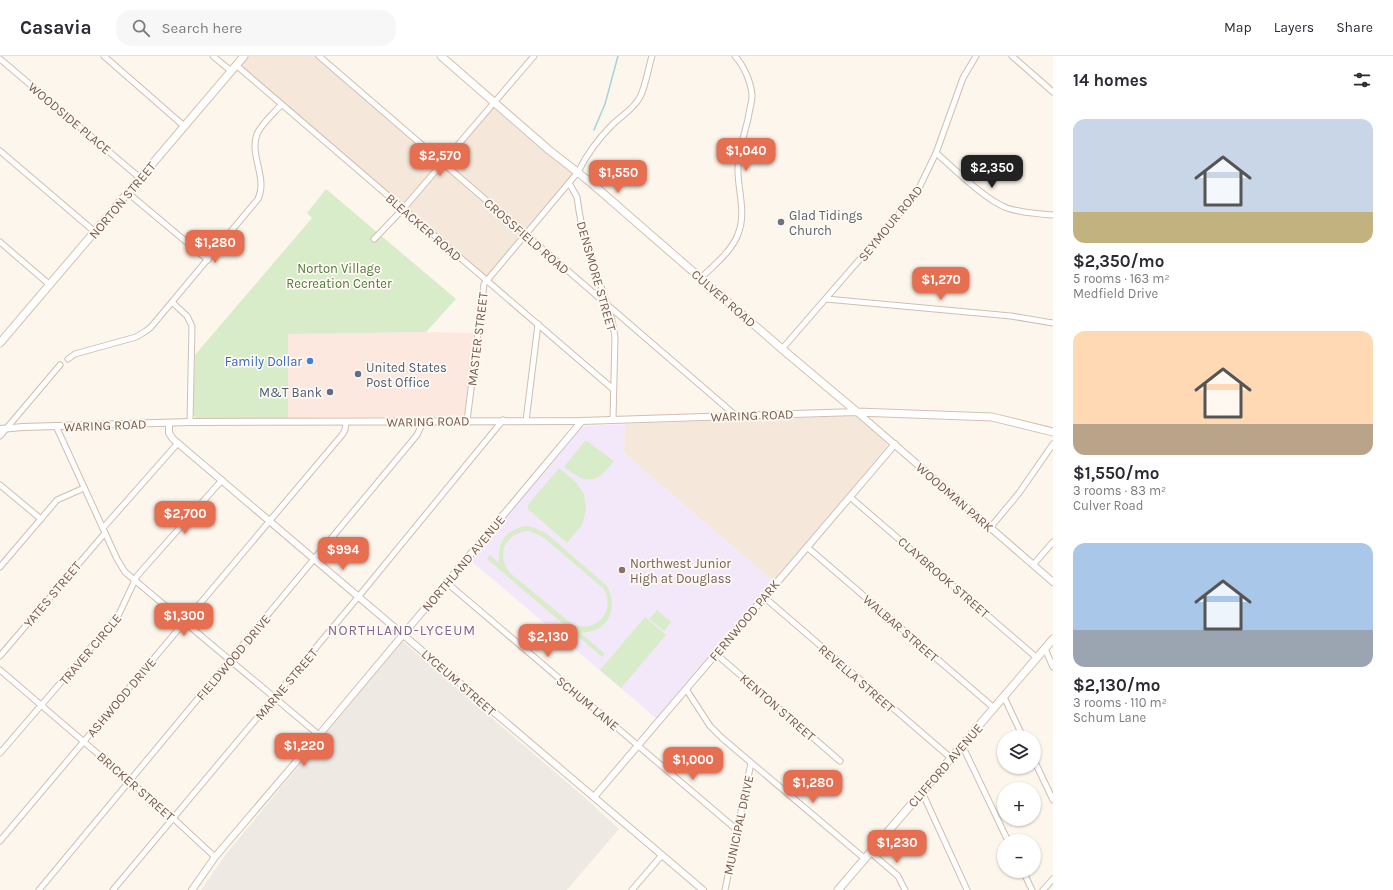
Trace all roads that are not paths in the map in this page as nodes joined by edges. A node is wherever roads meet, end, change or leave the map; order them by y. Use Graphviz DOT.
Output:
graph roads {
  1 [pos="104,56"];
  2 [pos="213,56"];
  3 [pos="244,56"];
  4 [pos="319,56"];
  5 [pos="441,56"];
  6 [pos="534,56"];
  7 [pos="652,56"];
  8 [pos="735,56"];
  9 [pos="976,56"];
  10 [pos="1012,56"];
  11 [pos="0,59"];
  12 [pos="236,65"];
  13 [pos="231,71"];
  14 [pos="1053,92"];
  15 [pos="494,102"];
  16 [pos="281,105"];
  17 [pos="184,126"];
  18 [pos="0,151"];
  19 [pos="936,153"];
  20 [pos="441,162"];
  21 [pos="578,172"];
  22 [pos="140,178"];
  23 [pos="569,182"];
  24 [pos="128,193"];
  25 [pos="402,209"];
  26 [pos="1053,215"];
  27 [pos="95,232"];
  28 [pos="525,234"];
  29 [pos="374,239"];
  30 [pos="0,242"];
  31 [pos="208,260"];
  32 [pos="701,278"];
  33 [pos="486,280"];
  34 [pos="50,285"];
  35 [pos="826,299"];
  36 [pos="172,302"];
  37 [pos="606,304"];
  38 [pos="1053,323"];
  39 [pos="538,324"];
  40 [pos="1,342"];
  41 [pos="782,349"];
  42 [pos="68,359"];
  43 [pos="60,365"];
  44 [pos="613,388"];
  45 [pos="857,412"];
  46 [pos="735,415"];
  47 [pos="503,420"];
  48 [pos="582,420"];
  49 [pos="613,420"];
  50 [pos="467,421"];
  51 [pos="526,421"];
  52 [pos="190,422"];
  53 [pos="346,422"];
  54 [pos="423,422"];
  55 [pos="169,423"];
  56 [pos="56,426"];
  57 [pos="3,429"];
  58 [pos="1053,432"];
  59 [pos="0,436"];
  60 [pos="178,443"];
  61 [pos="896,444"];
  62 [pos="1053,444"];
  63 [pos="222,480"];
  64 [pos="0,485"];
  65 [pos="84,488"];
  66 [pos="850,497"];
  67 [pos="41,519"];
  68 [pos="270,521"];
  69 [pos="990,528"];
  70 [pos="104,531"];
  71 [pos="1053,542"];
  72 [pos="808,547"];
  73 [pos="315,559"];
  74 [pos="1033,565"];
  75 [pos="0,567"];
  76 [pos="135,580"];
  77 [pos="446,582"];
  78 [pos="1053,582"];
  79 [pos="359,596"];
  80 [pos="764,597"];
  81 [pos="185,622"];
  82 [pos="403,634"];
  83 [pos="1053,639"];
  84 [pos="1044,649"];
  85 [pos="716,654"];
  86 [pos="0,656"];
  87 [pos="1037,658"];
  88 [pos="230,661"];
  89 [pos="1053,667"];
  90 [pos="0,670"];
  91 [pos="686,689"];
  92 [pos="1004,697"];
  93 [pos="274,698"];
  94 [pos="41,706"];
  95 [pos="994,708"];
  96 [pos="1020,730"];
  97 [pos="319,735"];
  98 [pos="84,742"];
  99 [pos="962,745"];
  100 [pos="638,746"];
  101 [pos="0,753"];
  102 [pos="951,758"];
  103 [pos="840,761"];
  104 [pos="751,763"];
  105 [pos="1041,774"];
  106 [pos="130,781"];
  107 [pos="922,792"];
  108 [pos="594,798"];
  109 [pos="1053,800"];
  110 [pos="174,819"];
  111 [pos="737,830"];
  112 [pos="1005,834"];
  113 [pos="0,841"];
  114 [pos="870,852"];
  115 [pos="662,855"];
  116 [pos="215,857"];
  117 [pos="865,859"];
  118 [pos="1026,878"];
  119 [pos="1053,878"];
  120 [pos="39,890"];
  121 [pos="113,890"];
  122 [pos="192,890"];
  123 [pos="632,890"];
  124 [pos="703,890"];
  125 [pos="725,890"];
  126 [pos="838,890"];
  127 [pos="905,890"];
  128 [pos="967,890"];
  129 [pos="1032,890"];
  130 [pos="1043,890"];
  1 -- 17 [label="street"];
  2 -- 13 [label="street"];
  3 -- 12 [label="main road, NORTON STREET"];
  4 -- 20 [label="street, CROSSFIELD ROAD"];
  5 -- 15 [label="main road, CULVER ROAD"];
  6 -- 15 [label="street"];
  7 -- 21 [label="street, MASTER STREET"];
  8 -- 32 [label="street"];
  9 -- 19 [label="street, SEYMOUR ROAD"];
  10 -- 14 [label="street"];
  11 -- 22 [label="street, WOODSIDE PLACE"];
  12 -- 13 [label="main road, NORTON STREET"];
  12 -- 16 [label="street, BLEACKER ROAD"];
  13 -- 17 [label="main road, NORTON STREET"];
  15 -- 20 [label="street"];
  15 -- 21 [label="main road, CULVER ROAD"];
  16 -- 25 [label="street, BLEACKER ROAD"];
  16 -- 31 [label="street"];
  17 -- 22 [label="main road, NORTON STREET"];
  18 -- 27 [label="street"];
  19 -- 26 [label="street"];
  19 -- 35 [label="street, SEYMOUR ROAD"];
  20 -- 25 [label="street"];
  20 -- 28 [label="street, CROSSFIELD ROAD"];
  21 -- 23 [label="street, MASTER STREET"];
  21 -- 32 [label="main road, CULVER ROAD"];
  22 -- 24 [label="main road, NORTON STREET"];
  23 -- 28 [label="street, MASTER STREET"];
  23 -- 37 [label="street, DENSMORE STREET"];
  24 -- 27 [label="main road, NORTON STREET"];
  24 -- 31 [label="street"];
  25 -- 29 [label="street"];
  25 -- 33 [label="street, BLEACKER ROAD"];
  27 -- 34 [label="main road, NORTON STREET"];
  28 -- 33 [label="street, MASTER STREET"];
  28 -- 37 [label="street, CROSSFIELD ROAD"];
  30 -- 34 [label="street"];
  31 -- 36 [label="street"];
  32 -- 41 [label="main road, CULVER ROAD"];
  33 -- 39 [label="street, BLEACKER ROAD"];
  33 -- 50 [label="street, MASTER STREET"];
  34 -- 40 [label="main road, NORTON STREET"];
  35 -- 38 [label="street"];
  35 -- 41 [label="street, SEYMOUR ROAD"];
  36 -- 42 [label="street"];
  36 -- 52 [label="street"];
  37 -- 44 [label="street, DENSMORE STREET"];
  37 -- 46 [label="street, CROSSFIELD ROAD"];
  39 -- 44 [label="street, BLEACKER ROAD"];
  39 -- 51 [label="street"];
  41 -- 45 [label="main road, CULVER ROAD"];
  43 -- 57 [label="street"];
  44 -- 49 [label="street, DENSMORE STREET"];
  45 -- 46 [label="street, WARING ROAD"];
  45 -- 58 [label="main road"];
  45 -- 61 [label="street, WOODMAN PARK"];
  46 -- 49 [label="street, WARING ROAD"];
  47 -- 50 [label="street, WARING ROAD"];
  47 -- 51 [label="street, WARING ROAD"];
  47 -- 79 [label="street, MARNE STREET"];
  48 -- 49 [label="street, WARING ROAD"];
  48 -- 51 [label="street, WARING ROAD"];
  48 -- 77 [label="street, NORTHLAND AVENUE"];
  50 -- 54 [label="street, WARING ROAD"];
  52 -- 53 [label="street, WARING ROAD"];
  52 -- 55 [label="street, WARING ROAD"];
  53 -- 54 [label="street, WARING ROAD"];
  53 -- 68 [label="street, ASHWOOD DRIVE"];
  54 -- 73 [label="street, FIELDWOOD DRIVE"];
  55 -- 56 [label="street, WARING ROAD"];
  55 -- 60 [label="street, LYCEUM STREET"];
  56 -- 57 [label="street, WARING ROAD"];
  56 -- 65 [label="street"];
  57 -- 59 [label="street"];
  60 -- 63 [label="street, LYCEUM STREET"];
  60 -- 70 [label="street, YATES STREET"];
  61 -- 66 [label="street, FERNWOOD PARK"];
  61 -- 69 [label="street, WOODMAN PARK"];
  62 -- 69 [label="street"];
  63 -- 68 [label="street, LYCEUM STREET"];
  63 -- 76 [label="street, TRAVER CIRCLE"];
  64 -- 67 [label="street"];
  65 -- 67 [label="street"];
  65 -- 70 [label="street"];
  66 -- 72 [label="street, FERNWOOD PARK"];
  66 -- 87 [label="street, CLAYBROOK STREET"];
  67 -- 75 [label="street"];
  68 -- 73 [label="street, LYCEUM STREET"];
  68 -- 81 [label="street, ASHWOOD DRIVE"];
  69 -- 74 [label="street, WOODMAN PARK"];
  70 -- 76 [label="street"];
  70 -- 86 [label="street, YATES STREET"];
  71 -- 74 [label="street"];
  72 -- 80 [label="street, FERNWOOD PARK"];
  72 -- 95 [label="street, WALBAR STREET"];
  73 -- 79 [label="street, LYCEUM STREET"];
  73 -- 88 [label="street, FIELDWOOD DRIVE"];
  74 -- 78 [label="street, WOODMAN PARK"];
  76 -- 81 [label="street"];
  76 -- 94 [label="street, TRAVER CIRCLE"];
  77 -- 82 [label="street, NORTHLAND AVENUE"];
  77 -- 100 [label="street, SCHUM LANE"];
  79 -- 82 [label="street, LYCEUM STREET"];
  79 -- 93 [label="street, MARNE STREET"];
  80 -- 85 [label="street, FERNWOOD PARK"];
  80 -- 102 [label="street, REVELLA STREET"];
  81 -- 88 [label="street"];
  81 -- 98 [label="street, ASHWOOD DRIVE"];
  82 -- 97 [label="street, NORTHLAND AVENUE"];
  82 -- 108 [label="street, LYCEUM STREET"];
  83 -- 84 [label="main road, CLIFFORD AVENUE"];
  84 -- 87 [label="main road, CLIFFORD AVENUE"];
  84 -- 89 [label="street"];
  85 -- 91 [label="street, FERNWOOD PARK"];
  85 -- 103 [label="street, KENTON STREET"];
  87 -- 92 [label="main road, CLIFFORD AVENUE"];
  88 -- 93 [label="street"];
  88 -- 106 [label="street, FIELDWOOD DRIVE"];
  90 -- 94 [label="street, BRICKER STREET"];
  91 -- 100 [label="street, FERNWOOD PARK"];
  91 -- 104 [label="street, MUNICIPAL DRIVE"];
  92 -- 95 [label="main road, CLIFFORD AVENUE"];
  92 -- 96 [label="street"];
  93 -- 97 [label="street"];
  93 -- 110 [label="street, MARNE STREET"];
  94 -- 98 [label="street, BRICKER STREET"];
  94 -- 101 [label="street, TRAVER CIRCLE"];
  95 -- 99 [label="main road, CLIFFORD AVENUE"];
  97 -- 116 [label="street, NORTHLAND AVENUE"];
  98 -- 106 [label="street, BRICKER STREET"];
  98 -- 113 [label="street, ASHWOOD DRIVE"];
  99 -- 102 [label="main road, CLIFFORD AVENUE"];
  99 -- 112 [label="street"];
  100 -- 108 [label="street, FERNWOOD PARK"];
  100 -- 111 [label="street, SCHUM LANE"];
  102 -- 107 [label="main road, CLIFFORD AVENUE"];
  104 -- 111 [label="street, MUNICIPAL DRIVE"];
  104 -- 117 [label="street"];
  105 -- 109 [label="street"];
  106 -- 110 [label="street, BRICKER STREET"];
  106 -- 120 [label="street, FIELDWOOD DRIVE"];
  107 -- 114 [label="main road, CLIFFORD AVENUE"];
  107 -- 128 [label="street"];
  108 -- 115 [label="street, LYCEUM STREET"];
  110 -- 116 [label="street, BRICKER STREET"];
  110 -- 121 [label="street, MARNE STREET"];
  111 -- 125 [label="street, MUNICIPAL DRIVE"];
  114 -- 117 [label="main road, CLIFFORD AVENUE"];
  114 -- 127 [label="street"];
  115 -- 123 [label="street"];
  115 -- 124 [label="street, LYCEUM STREET"];
  116 -- 122 [label="street, NORTHLAND AVENUE"];
  117 -- 126 [label="main road, CLIFFORD AVENUE"];
  118 -- 129 [label="street"];
  119 -- 130 [label="street"];
}
